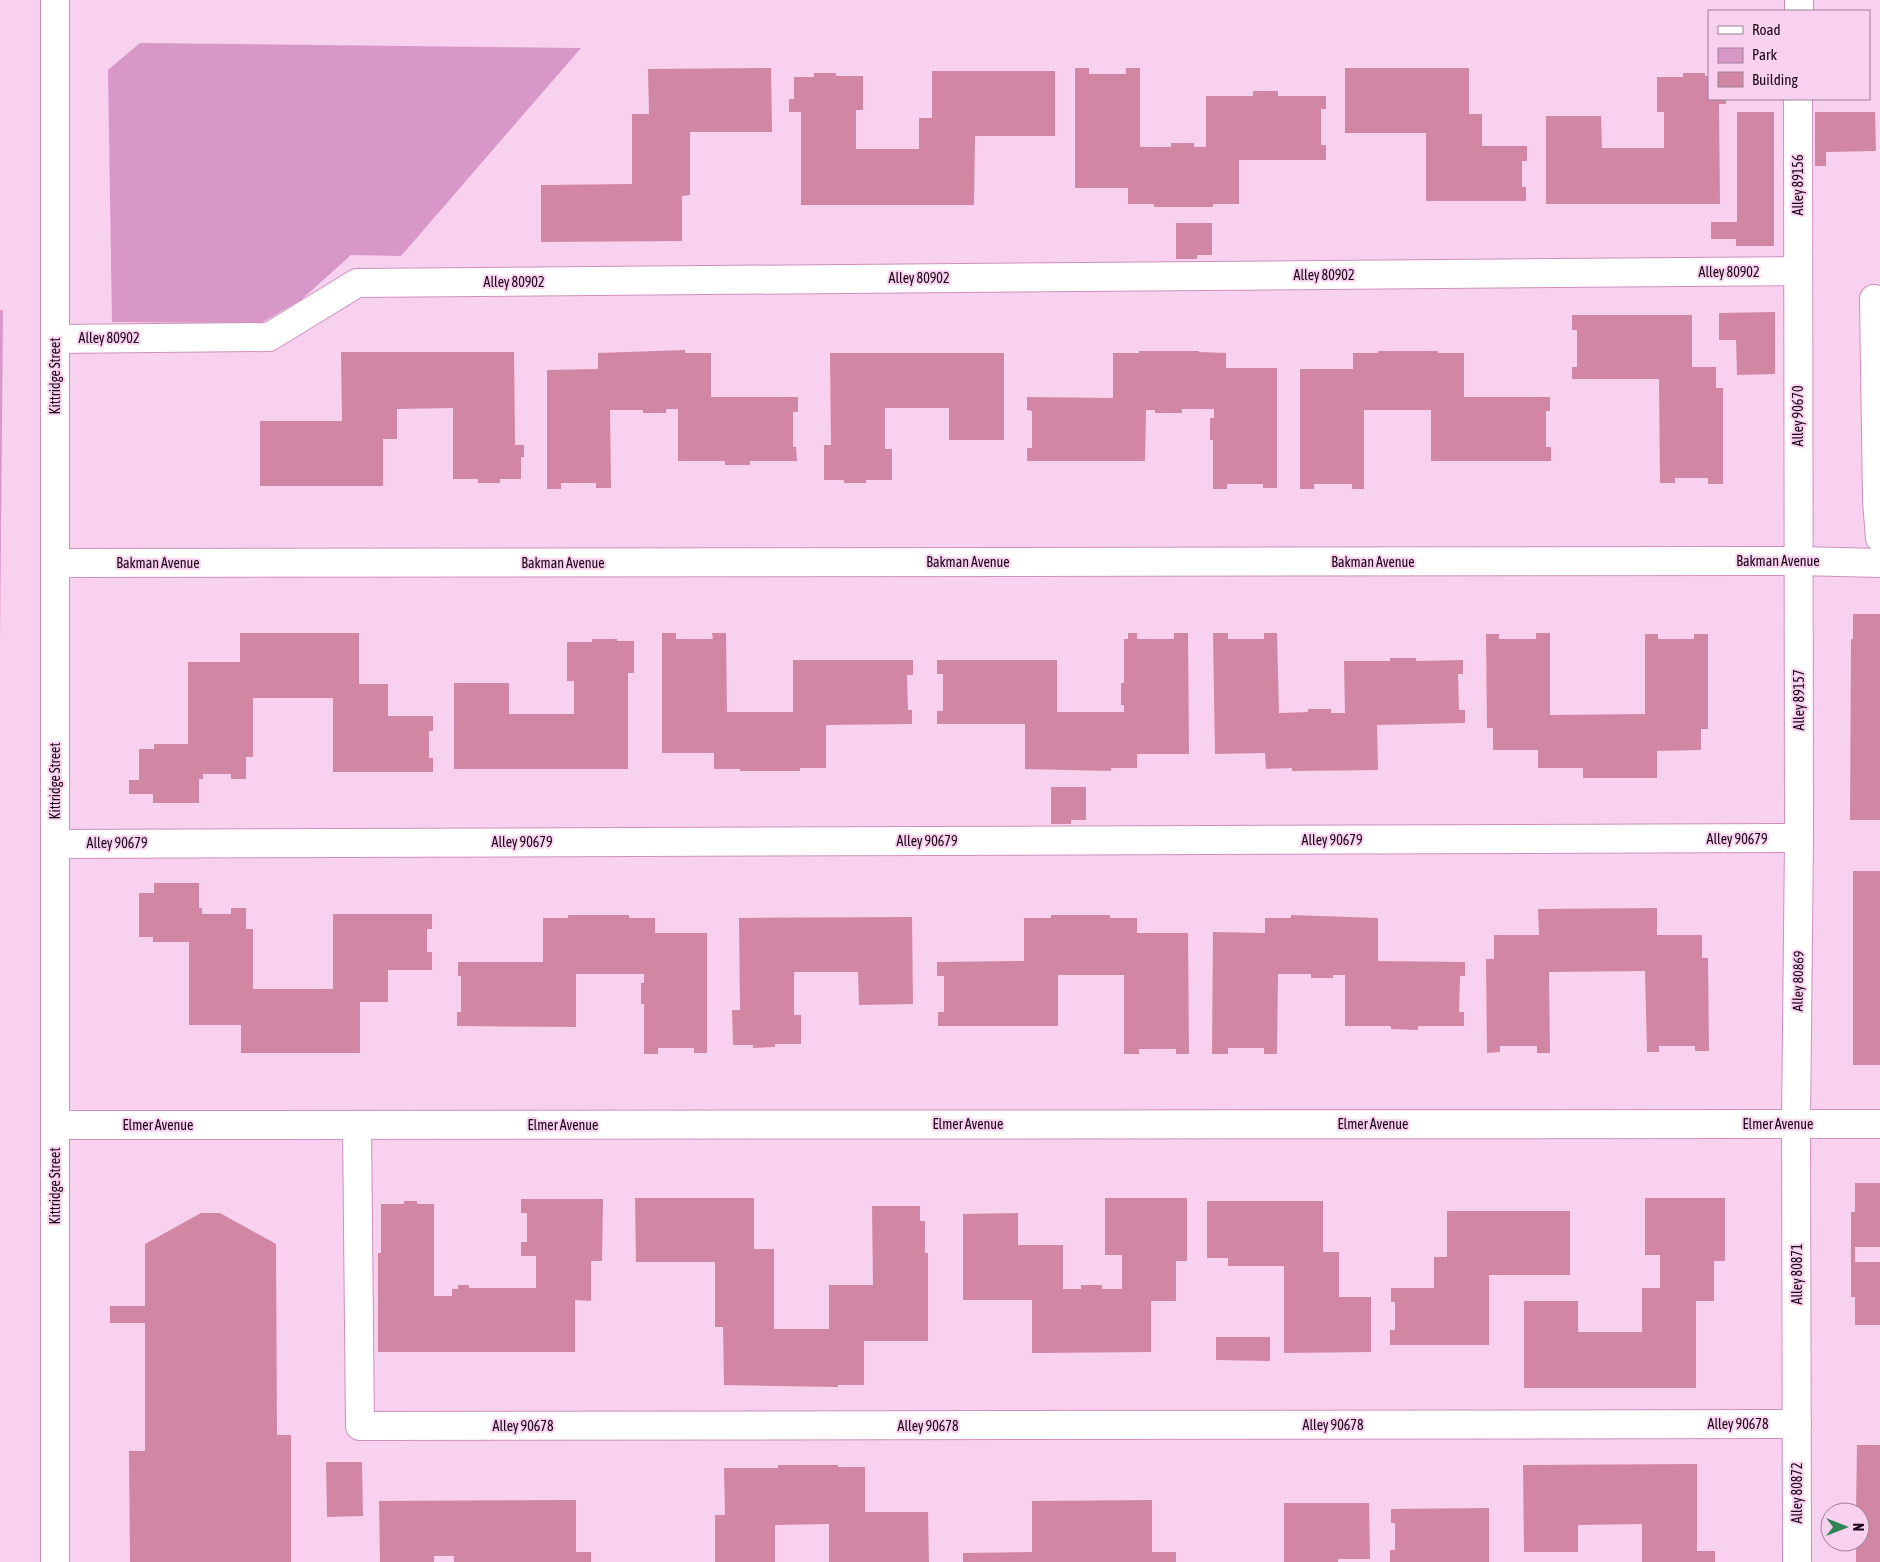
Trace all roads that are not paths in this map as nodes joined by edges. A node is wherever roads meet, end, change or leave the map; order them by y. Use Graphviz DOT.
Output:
graph roads {
  1 [pos="55,0"];
  2 [pos="1798,100"];
  3 [pos="1798,271"];
  4 [pos="1874,298"];
  5 [pos="55,339"];
  6 [pos="1880,538"];
  7 [pos="1799,561"];
  8 [pos="55,563"];
  9 [pos="1880,563"];
  10 [pos="1799,838"];
  11 [pos="55,844"];
  12 [pos="1796,1124"];
  13 [pos="1880,1124"];
  14 [pos="55,1125"];
  15 [pos="357,1125"];
  16 [pos="1797,1424"];
  17 [pos="55,1562"];
  18 [pos="1797,1562"];
  1 -- 5 [label="street, Kittridge Street"];
  2 -- 3 [label="street, Alley 89156"];
  3 -- 5 [label="street, Alley 80902"];
  3 -- 7 [label="street, Alley 90670"];
  4 -- 6 [label="street"];
  5 -- 8 [label="street, Kittridge Street"];
  7 -- 8 [label="street, Bakman Avenue"];
  7 -- 9 [label="street, Bakman Avenue"];
  7 -- 10 [label="street, Alley 89157"];
  8 -- 11 [label="street, Kittridge Street"];
  10 -- 11 [label="street, Alley 90679"];
  10 -- 12 [label="street, Alley 80869"];
  11 -- 14 [label="street, Kittridge Street"];
  12 -- 13 [label="street, Elmer Avenue"];
  12 -- 15 [label="street, Elmer Avenue"];
  12 -- 16 [label="street, Alley 80871"];
  14 -- 15 [label="street, Elmer Avenue"];
  14 -- 17 [label="street, Kittridge Street"];
  15 -- 16 [label="street, Alley 90678"];
  16 -- 18 [label="street, Alley 80872"];
}
